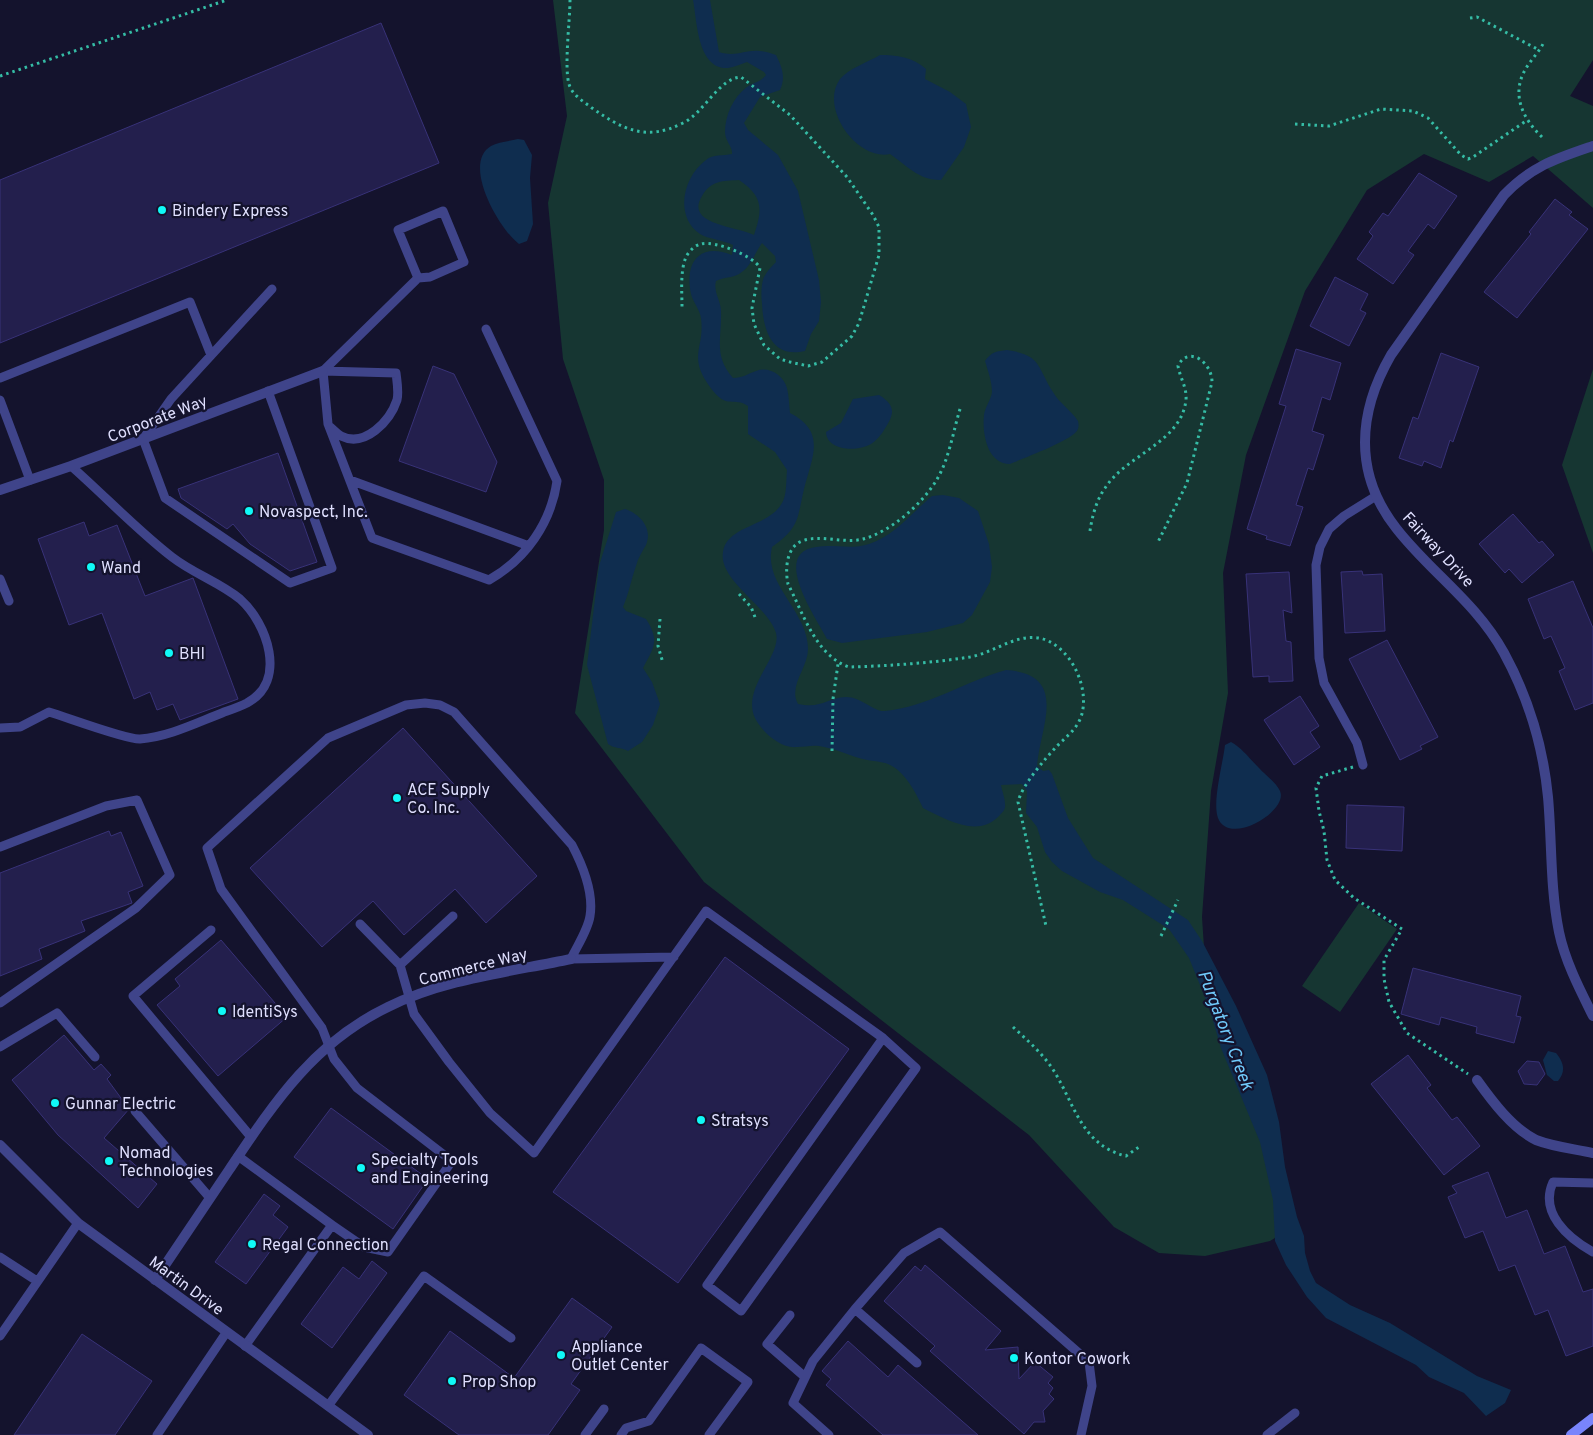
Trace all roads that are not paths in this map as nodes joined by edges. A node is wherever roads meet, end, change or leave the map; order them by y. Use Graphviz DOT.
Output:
graph roads {
  1 [pos="1593,146"];
  2 [pos="418,278"];
  3 [pos="272,289"];
  4 [pos="486,329"];
  5 [pos="211,355"];
  6 [pos="323,370"];
  7 [pos="0,378"];
  8 [pos="268,391"];
  9 [pos="0,400"];
  10 [pos="328,424"];
  11 [pos="143,439"];
  12 [pos="71,466"];
  13 [pos="30,480"];
  14 [pos="350,480"];
  15 [pos="0,490"];
  16 [pos="1376,496"];
  17 [pos="529,546"];
  18 [pos="0,579"];
  19 [pos="9,601"];
  20 [pos="0,728"];
  21 [pos="1363,765"];
  22 [pos="0,847"];
  23 [pos="454,916"];
  24 [pos="360,924"];
  25 [pos="211,930"];
  26 [pos="674,957"];
  27 [pos="571,959"];
  28 [pos="400,965"];
  29 [pos="411,998"];
  30 [pos="0,1003"];
  31 [pos="1593,1016"];
  32 [pos="883,1038"];
  33 [pos="329,1044"];
  34 [pos="0,1047"];
  35 [pos="95,1057"];
  36 [pos="1477,1080"];
  37 [pos="134,1111"];
  38 [pos="251,1137"];
  39 [pos="0,1146"];
  40 [pos="1593,1153"];
  41 [pos="238,1156"];
  42 [pos="1593,1183"];
  43 [pos="210,1198"];
  44 [pos="78,1222"];
  45 [pos="332,1225"];
  46 [pos="1593,1252"];
  47 [pos="0,1257"];
  48 [pos="155,1280"];
  49 [pos="37,1282"];
  50 [pos="855,1309"];
  51 [pos="790,1315"];
  52 [pos="4,1322"];
  53 [pos="226,1333"];
  54 [pos="0,1336"];
  55 [pos="511,1338"];
  56 [pos="245,1346"];
  57 [pos="917,1363"];
  58 [pos="805,1376"];
  59 [pos="328,1406"];
  60 [pos="604,1409"];
  61 [pos="1295,1413"];
  62 [pos="1593,1418"];
  63 [pos="157,1435"];
  64 [pos="368,1435"];
  65 [pos="585,1435"];
  66 [pos="621,1435"];
  67 [pos="709,1435"];
  68 [pos="829,1435"];
  69 [pos="1081,1435"];
  70 [pos="1267,1435"];
  71 [pos="1572,1435"];
  1 -- 16 [label="street, Fairway Drive"];
  2 -- 2 [label="lane"];
  2 -- 6 [label="lane"];
  3 -- 5 [label="lane"];
  4 -- 17 [label="lane"];
  5 -- 7 [label="lane"];
  5 -- 11 [label="lane"];
  6 -- 8 [label="street, Corporate Way"];
  6 -- 10 [label="lane"];
  6 -- 10 [label="lane"];
  8 -- 11 [label="street, Corporate Way"];
  8 -- 11 [label="lane"];
  9 -- 13 [label="lane"];
  10 -- 14 [label="lane"];
  11 -- 12 [label="street, Corporate Way"];
  12 -- 13 [label="street, Corporate Way"];
  12 -- 20 [label="lane"];
  13 -- 15 [label="street, Corporate Way"];
  14 -- 17 [label="lane"];
  14 -- 17 [label="lane"];
  16 -- 21 [label="lane"];
  16 -- 31 [label="street, Fairway Drive"];
  18 -- 19 [label="lane"];
  22 -- 30 [label="lane"];
  23 -- 28 [label="lane"];
  24 -- 28 [label="lane"];
  25 -- 38 [label="lane"];
  26 -- 27 [label="lane"];
  26 -- 29 [label="lane"];
  26 -- 32 [label="lane"];
  27 -- 29 [label="street, Commerce Way"];
  27 -- 33 [label="lane"];
  28 -- 29 [label="lane"];
  29 -- 33 [label="street, Commerce Way"];
  32 -- 32 [label="lane"];
  33 -- 38 [label="street, Commerce Way"];
  33 -- 45 [label="lane"];
  34 -- 35 [label="lane"];
  36 -- 40 [label="street"];
  37 -- 43 [label="lane"];
  38 -- 41 [label="street, Commerce Way"];
  39 -- 44 [label="street, Martin Drive"];
  41 -- 43 [label="street, Commerce Way"];
  41 -- 45 [label="lane"];
  42 -- 46 [label="lane"];
  43 -- 48 [label="street, Commerce Way"];
  44 -- 48 [label="street, Martin Drive"];
  44 -- 49 [label="lane"];
  45 -- 56 [label="lane"];
  47 -- 49 [label="lane"];
  48 -- 53 [label="street, Martin Drive"];
  49 -- 52 [label="lane"];
  50 -- 57 [label="lane"];
  50 -- 58 [label="lane"];
  50 -- 69 [label="lane"];
  51 -- 58 [label="lane"];
  52 -- 54 [label="lane"];
  53 -- 56 [label="street, Martin Drive"];
  53 -- 63 [label="lane"];
  55 -- 59 [label="lane"];
  56 -- 59 [label="street, Martin Drive"];
  58 -- 68 [label="lane"];
  59 -- 64 [label="street, Martin Drive"];
  60 -- 65 [label="lane"];
  61 -- 70 [label="lane"];
  62 -- 71 [label="main road"];
  66 -- 67 [label="lane"];
}
